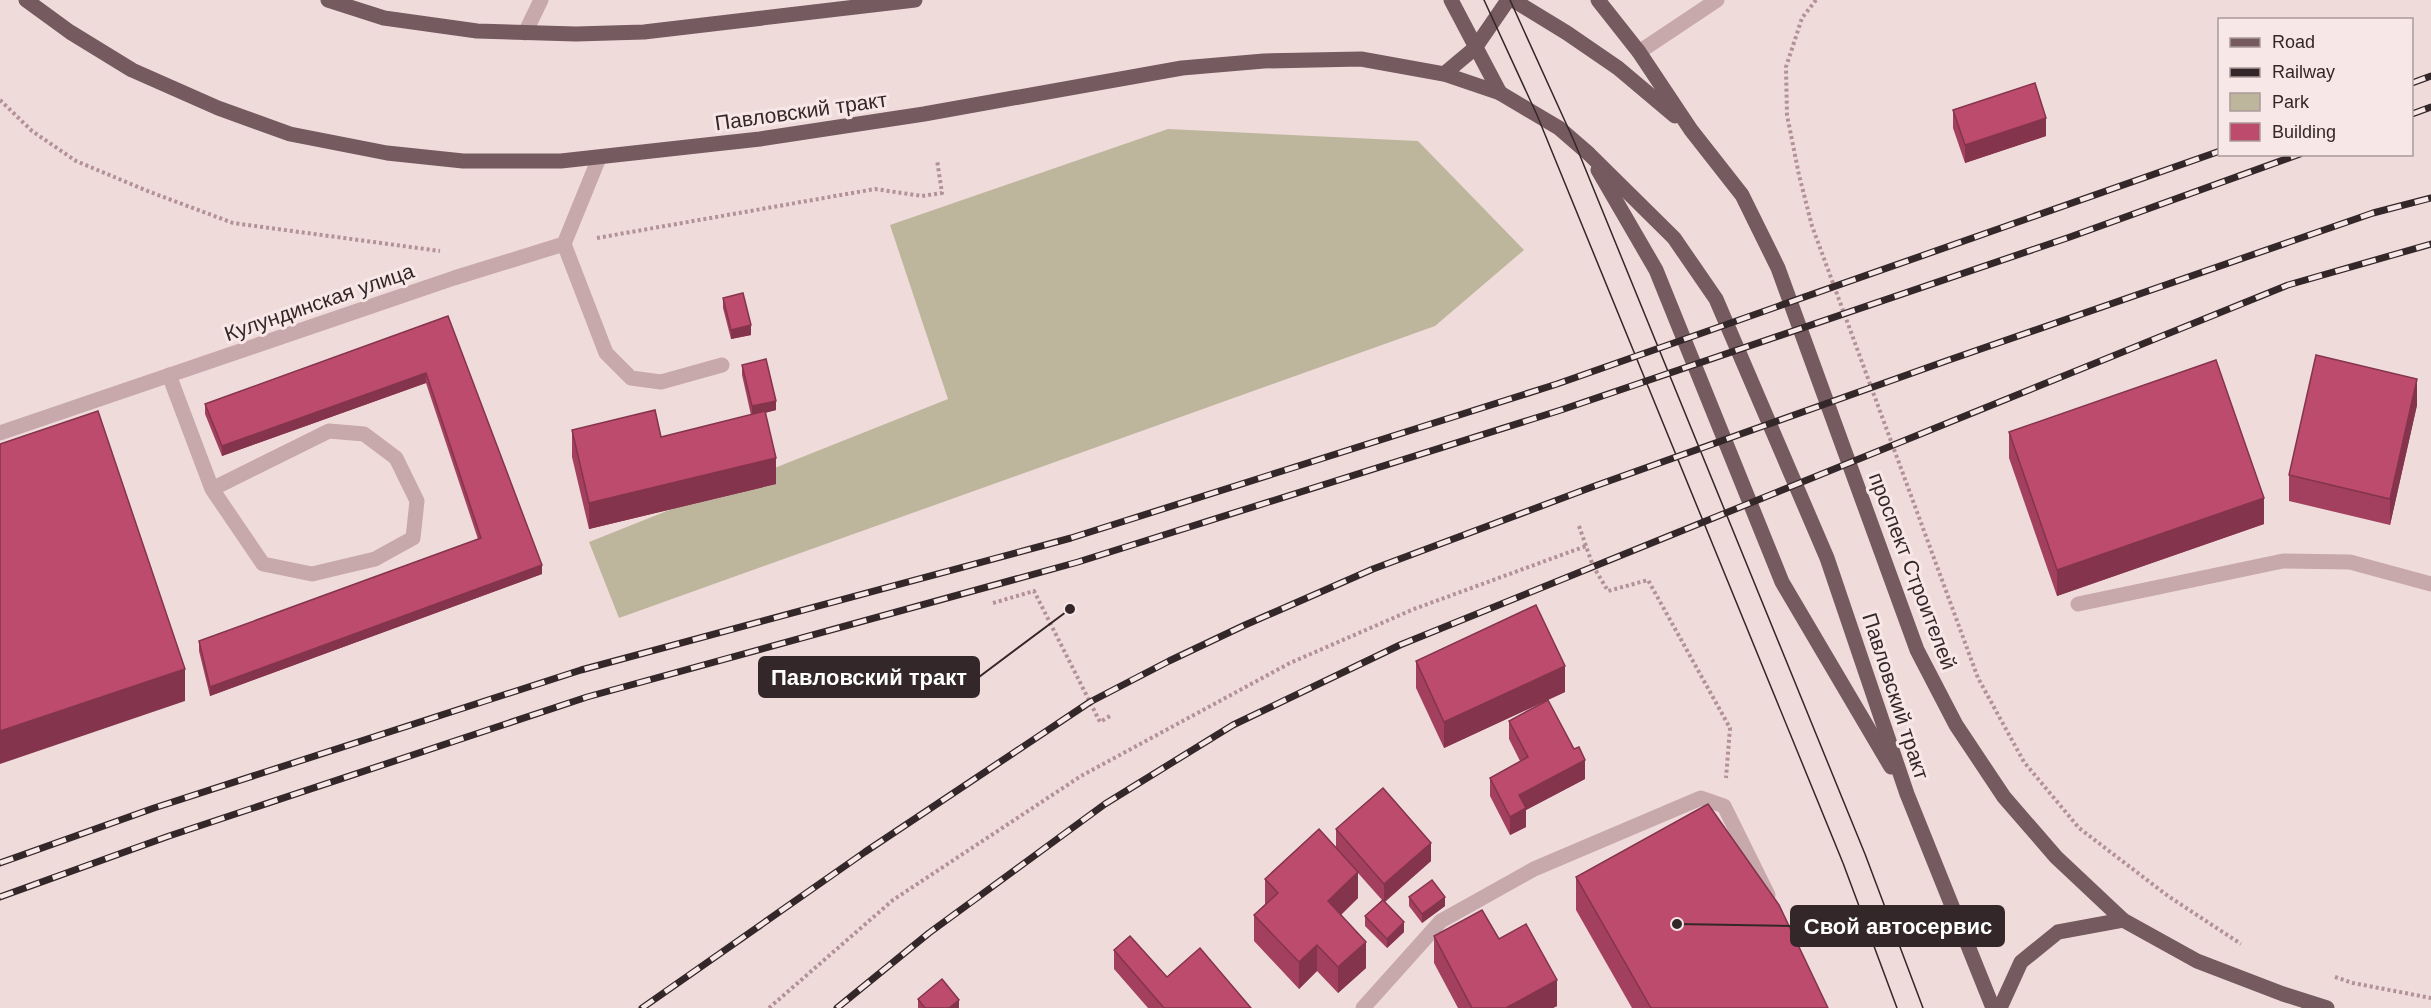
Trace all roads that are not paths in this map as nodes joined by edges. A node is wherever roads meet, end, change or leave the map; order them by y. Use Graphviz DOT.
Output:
graph roads {
  1 [pos="26,0"];
  2 [pos="328,0"];
  3 [pos="541,0"];
  4 [pos="915,0"];
  5 [pos="1451,0"];
  6 [pos="1510,0"];
  7 [pos="1598,0"];
  8 [pos="1717,0"];
  9 [pos="525,33"];
  10 [pos="1475,48"];
  11 [pos="1639,52"];
  12 [pos="1444,75"];
  13 [pos="1500,93"];
  14 [pos="1691,130"];
  15 [pos="1589,154"];
  16 [pos="599,158"];
  17 [pos="564,244"];
  18 [pos="722,365"];
  19 [pos="169,375"];
  20 [pos="0,432"];
  21 [pos="212,489"];
  22 [pos="2431,584"];
  23 [pos="2078,604"];
  24 [pos="1907,794"];
  25 [pos="1776,912"];
  26 [pos="2123,920"];
  27 [pos="1362,1008"];
  28 [pos="1993,1008"];
  29 [pos="2000,1008"];
  30 [pos="2327,1008"];
  1 -- 16 [label="main road, Павловский тракт"];
  2 -- 9 [label="main road"];
  3 -- 9 [label="street"];
  4 -- 9 [label="main road"];
  5 -- 10 [label="main road"];
  6 -- 10 [label="main road"];
  6 -- 14 [label="main road"];
  7 -- 11 [label="main road"];
  8 -- 11 [label="street"];
  10 -- 12 [label="main road"];
  10 -- 13 [label="main road"];
  11 -- 14 [label="main road"];
  12 -- 13 [label="main road, Павловский тракт"];
  12 -- 16 [label="main road, Павловский тракт"];
  13 -- 15 [label="main road, Павловский тракт"];
  14 -- 26 [label="main road, проспект Строителей"];
  15 -- 24 [label="main road, Павловский тракт"];
  15 -- 24 [label="main road, Павловский тракт"];
  16 -- 17 [label="street"];
  17 -- 18 [label="street"];
  17 -- 19 [label="street, Кулундинская улица"];
  19 -- 20 [label="street, Кулундинская улица"];
  19 -- 21 [label="street"];
  21 -- 21 [label="street"];
  22 -- 23 [label="street"];
  24 -- 28 [label="main road"];
  25 -- 27 [label="street"];
  26 -- 29 [label="main road"];
  26 -- 30 [label="main road, проспект Строителей"];
}
